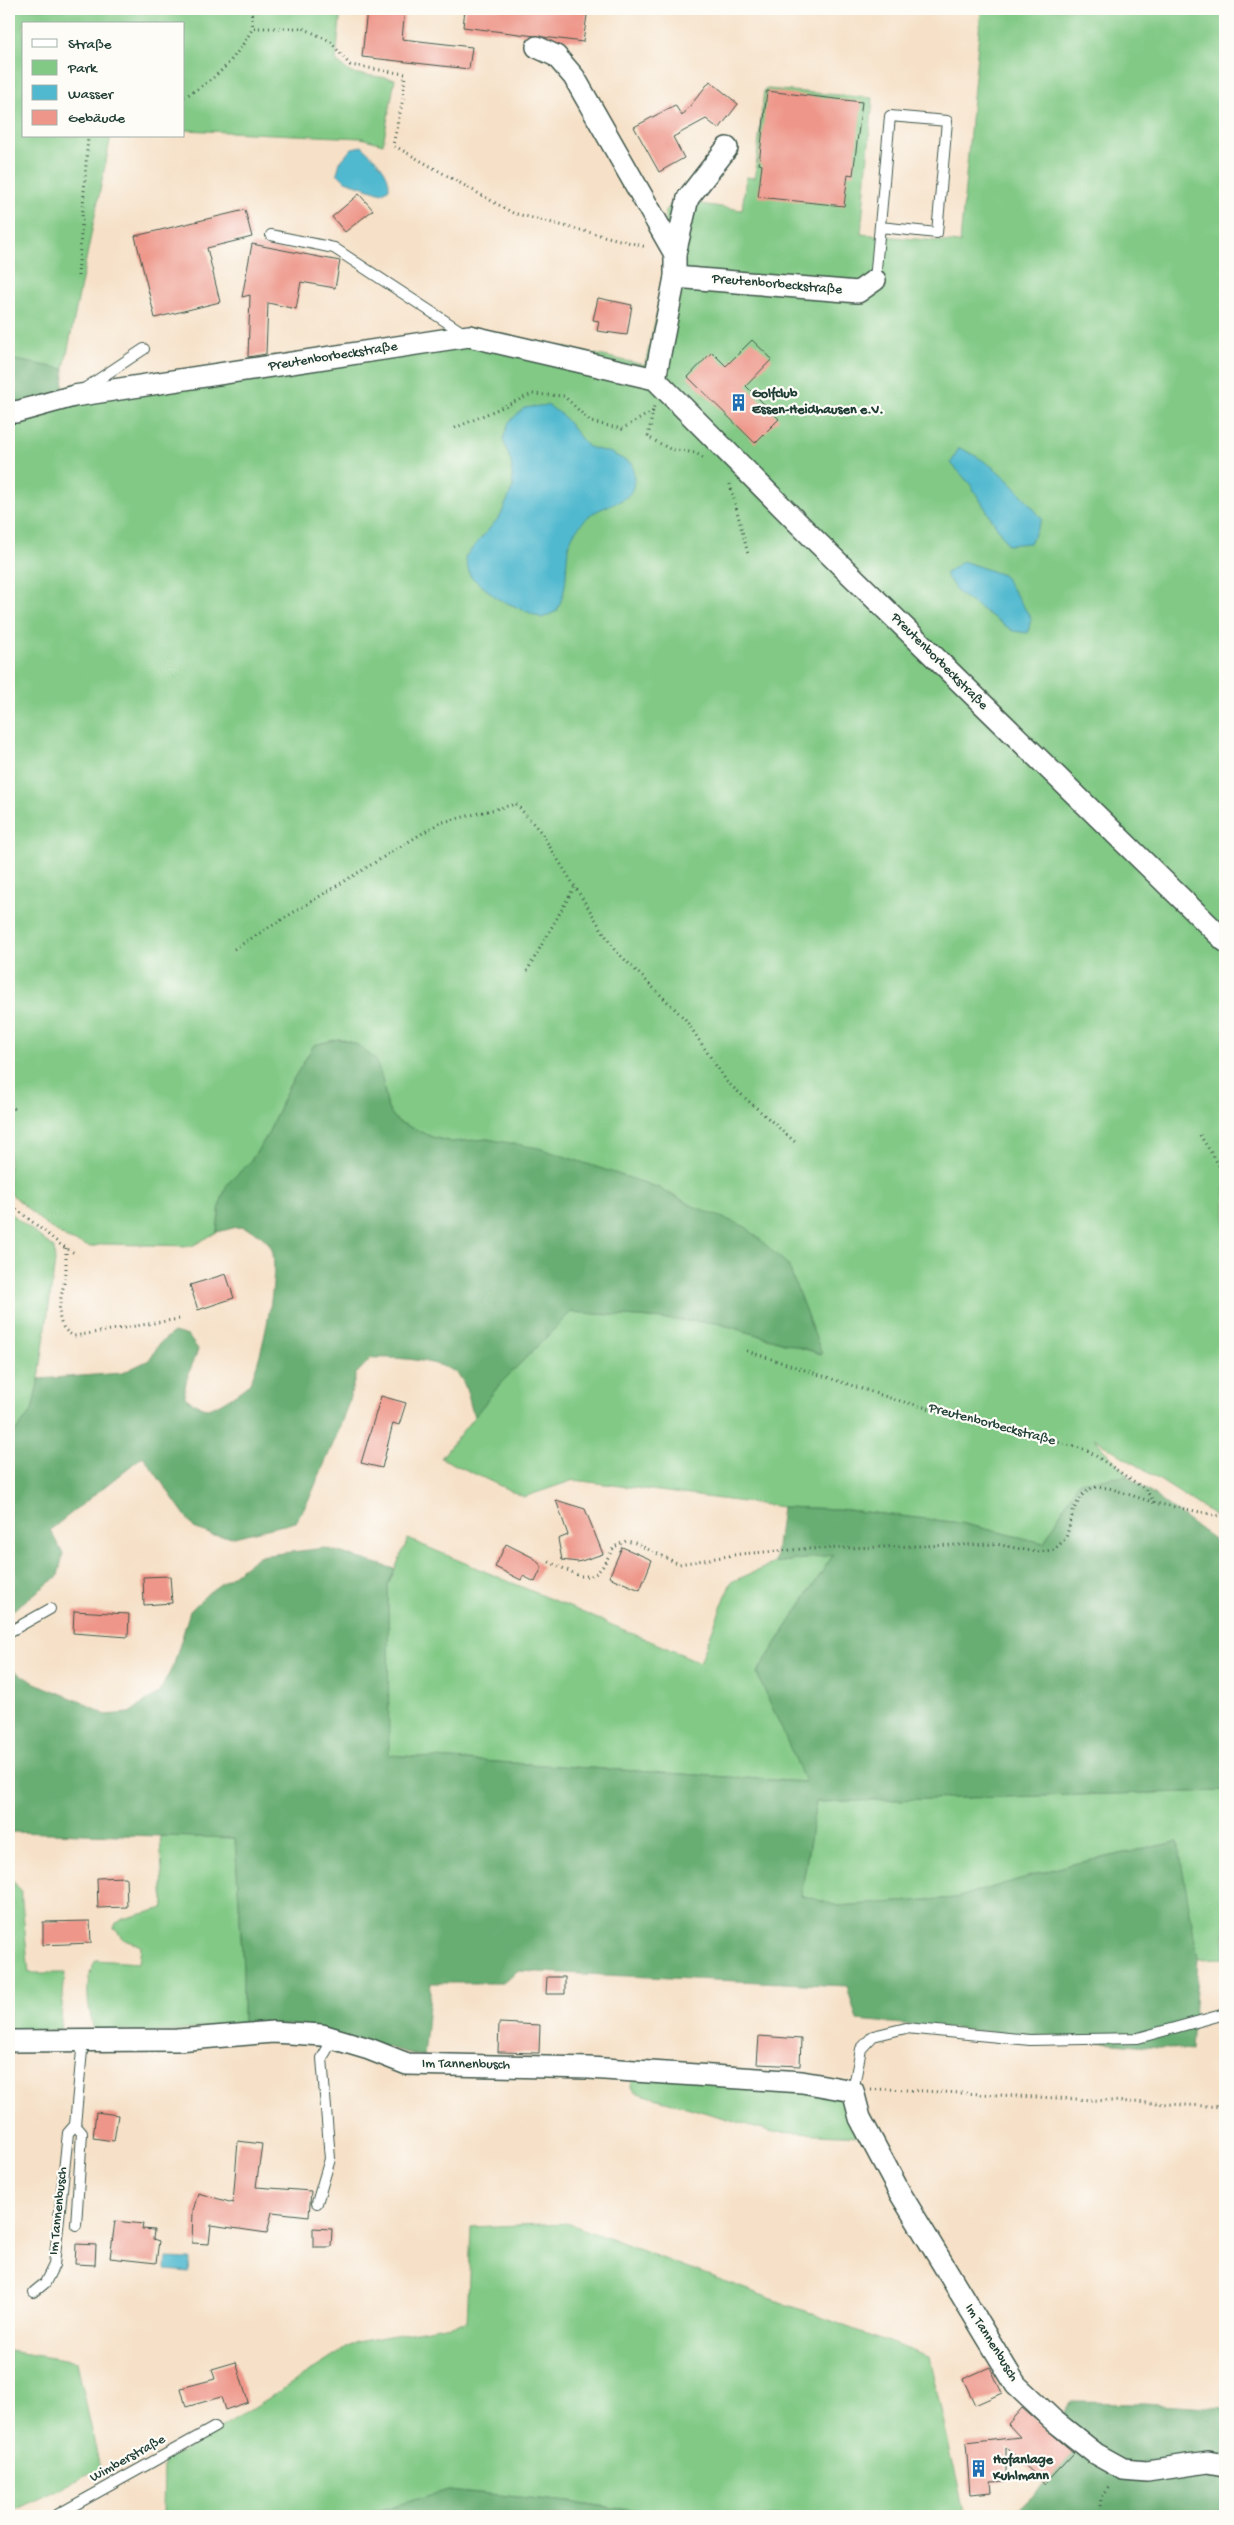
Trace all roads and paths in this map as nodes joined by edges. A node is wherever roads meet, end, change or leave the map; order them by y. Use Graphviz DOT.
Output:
graph roads {
  1 [pos="251,9"];
  2 [pos="253,28"];
  3 [pos="537,47"];
  4 [pos="185,96"];
  5 [pos="88,138"];
  6 [pos="727,148"];
  7 [pos="880,227"];
  8 [pos="271,235"];
  9 [pos="675,254"];
  10 [pos="78,276"];
  11 [pos="675,277"];
  12 [pos="875,280"];
  13 [pos="469,336"];
  14 [pos="144,349"];
  15 [pos="655,379"];
  16 [pos="74,396"];
  17 [pos="654,410"];
  18 [pos="9,411"];
  19 [pos="455,428"];
  20 [pos="704,459"];
  21 [pos="728,476"];
  22 [pos="748,554"];
  23 [pos="575,886"];
  24 [pos="1225,941"];
  25 [pos="234,949"];
  26 [pos="527,971"];
  27 [pos="9,1106"];
  28 [pos="18,1110"];
  29 [pos="1200,1136"];
  30 [pos="795,1142"];
  31 [pos="1225,1175"];
  32 [pos="9,1203"];
  33 [pos="66,1248"];
  34 [pos="76,1254"];
  35 [pos="179,1319"];
  36 [pos="747,1351"];
  37 [pos="1155,1503"];
  38 [pos="1225,1517"];
  39 [pos="549,1562"];
  40 [pos="50,1609"];
  41 [pos="9,1632"];
  42 [pos="1225,2014"];
  43 [pos="83,2039"];
  44 [pos="334,2039"];
  45 [pos="9,2041"];
  46 [pos="853,2091"];
  47 [pos="1225,2107"];
  48 [pos="75,2125"];
  49 [pos="317,2203"];
  50 [pos="76,2225"];
  51 [pos="34,2292"];
  52 [pos="215,2427"];
  53 [pos="1225,2465"];
  54 [pos="1123,2469"];
  55 [pos="55,2516"];
  56 [pos="1099,2516"];
  1 -- 2 [label="path"];
  2 -- 4 [label="path"];
  2 -- 9 [label="path"];
  3 -- 9 [label="street"];
  5 -- 10 [label="path"];
  6 -- 9 [label="street"];
  7 -- 7 [label="lane"];
  7 -- 12 [label="lane"];
  8 -- 13 [label="lane"];
  9 -- 11 [label="street"];
  11 -- 12 [label="street, Preutenborbeckstraße"];
  11 -- 15 [label="street"];
  13 -- 15 [label="street, Preutenborbeckstraße"];
  13 -- 16 [label="street, Preutenborbeckstraße"];
  14 -- 16 [label="lane"];
  15 -- 17 [label="path"];
  15 -- 24 [label="street, Preutenborbeckstraße"];
  16 -- 18 [label="street, Preutenborbeckstraße"];
  17 -- 19 [label="path"];
  17 -- 20 [label="path"];
  21 -- 22 [label="path"];
  23 -- 25 [label="path"];
  23 -- 26 [label="path"];
  23 -- 30 [label="path"];
  27 -- 28 [label="path"];
  29 -- 31 [label="path"];
  32 -- 33 [label="path"];
  33 -- 34 [label="path"];
  33 -- 35 [label="path"];
  36 -- 37 [label="path, Preutenborbeckstraße"];
  37 -- 38 [label="path"];
  37 -- 39 [label="path"];
  40 -- 41 [label="lane"];
  42 -- 46 [label="lane, Im Tannenbusch"];
  43 -- 44 [label="street, Im Tannenbusch"];
  43 -- 45 [label="street, Im Tannenbusch"];
  43 -- 48 [label="lane, Im Tannenbusch"];
  44 -- 46 [label="street, Im Tannenbusch"];
  44 -- 49 [label="lane"];
  46 -- 47 [label="path"];
  46 -- 54 [label="street, Im Tannenbusch"];
  48 -- 50 [label="lane, Im Tannenbusch"];
  48 -- 51 [label="lane, Im Tannenbusch"];
  52 -- 55 [label="lane, Wimberstraße"];
  53 -- 54 [label="street, Im Tannenbusch"];
  54 -- 56 [label="path"];
}
